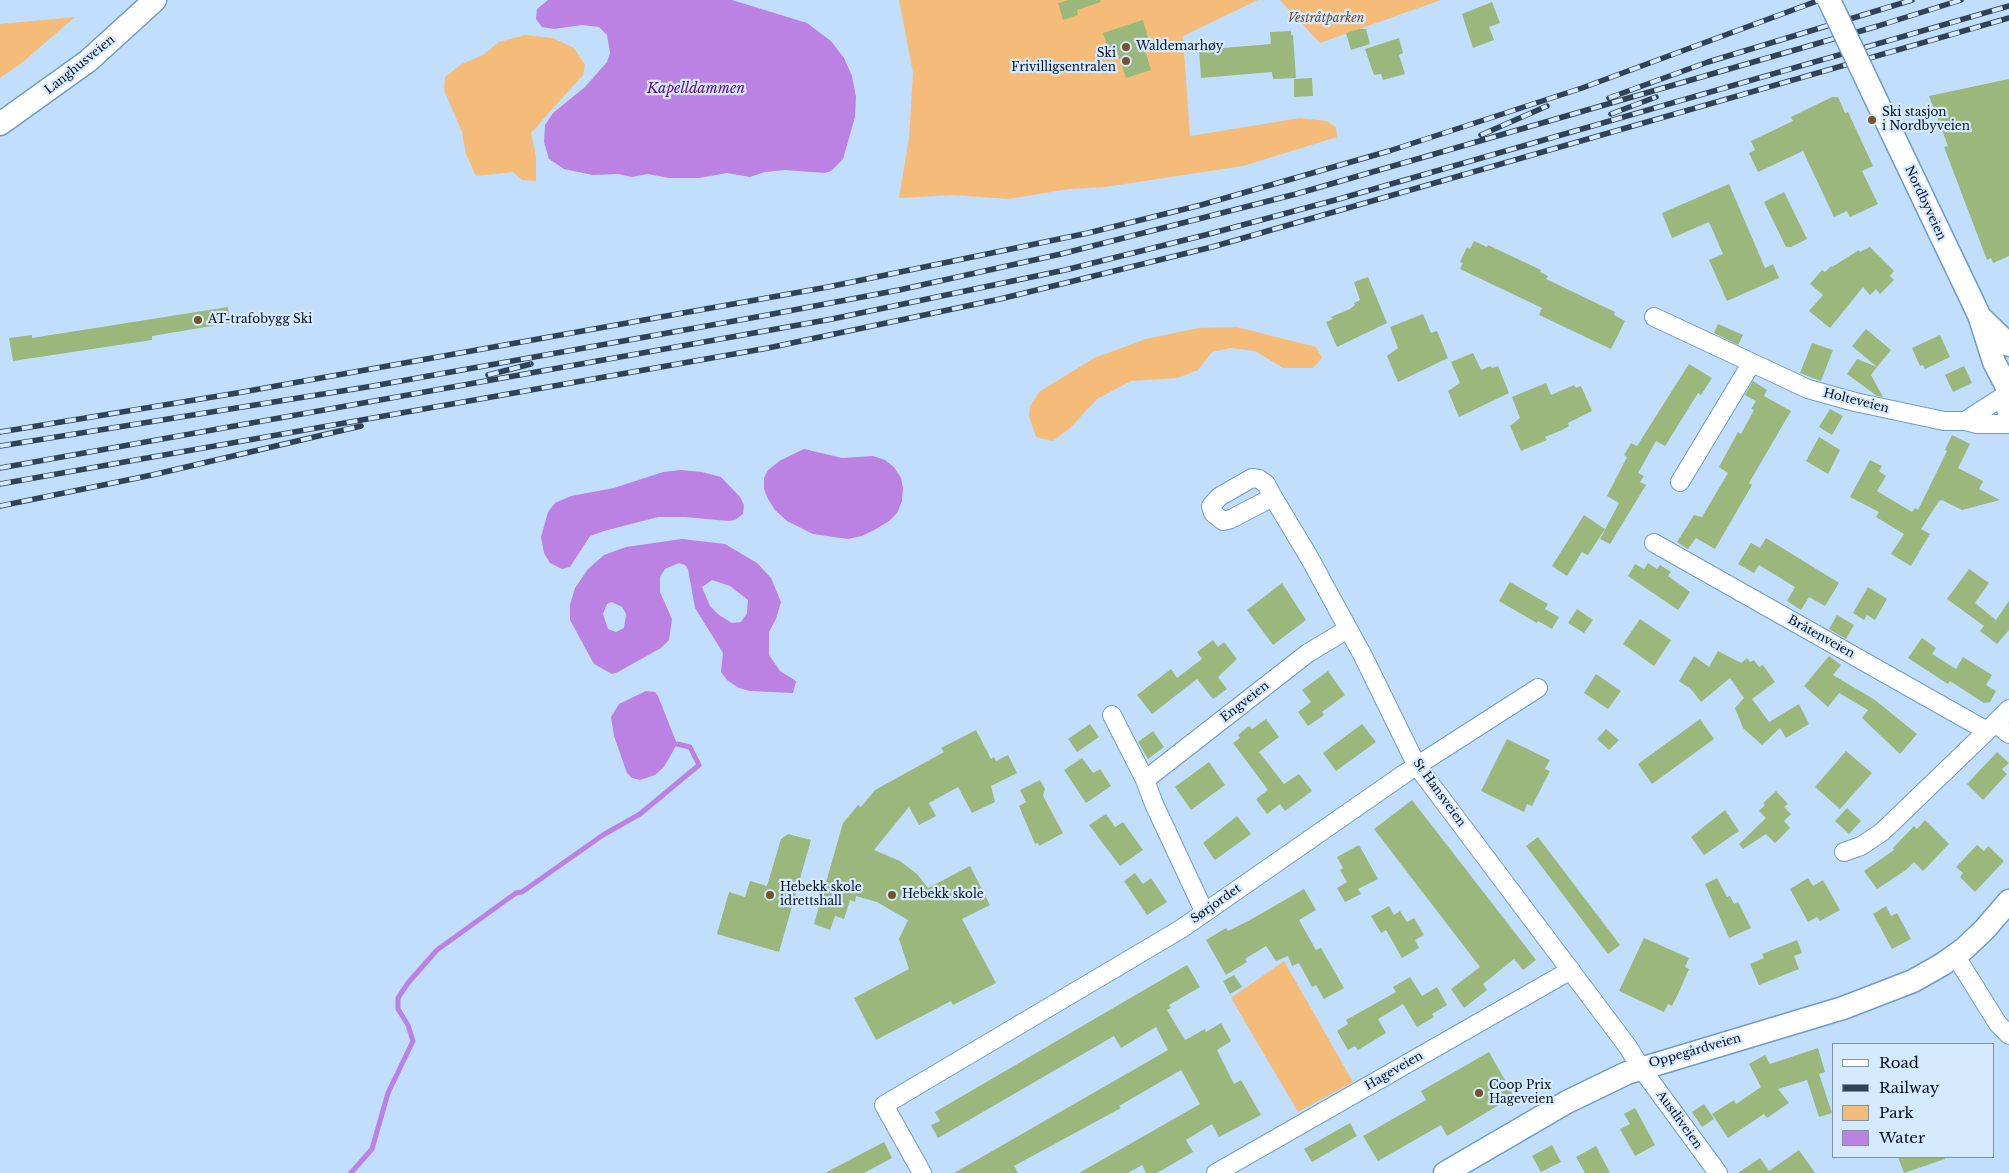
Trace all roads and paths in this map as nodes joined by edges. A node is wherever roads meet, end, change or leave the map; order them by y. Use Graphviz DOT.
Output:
graph roads {
  1 [pos="155,0"];
  2 [pos="1829,0"];
  3 [pos="0,124"];
  4 [pos="1654,317"];
  5 [pos="1980,317"];
  6 [pos="2009,345"];
  7 [pos="1751,364"];
  8 [pos="2008,396"];
  9 [pos="1965,421"];
  10 [pos="2009,424"];
  11 [pos="1680,482"];
  12 [pos="1273,497"];
  13 [pos="1654,543"];
  14 [pos="1348,629"];
  15 [pos="1538,688"];
  16 [pos="2009,709"];
  17 [pos="1112,715"];
  18 [pos="1997,729"];
  19 [pos="1416,766"];
  20 [pos="1145,780"];
  21 [pos="1844,852"];
  22 [pos="2009,901"];
  23 [pos="1204,911"];
  24 [pos="1955,955"];
  25 [pos="1572,970"];
  26 [pos="2009,1035"];
  27 [pos="1641,1068"];
  28 [pos="922,1173"];
  29 [pos="1216,1173"];
  30 [pos="1445,1173"];
  31 [pos="1718,1173"];
  1 -- 3 [label="main road, Langhusveien"];
  2 -- 5 [label="main road, Nordbyveien, bridge"];
  4 -- 7 [label="street, Holteveien"];
  5 -- 6 [label="main road, Nordbyveien"];
  5 -- 8 [label="main road, Nordbyveien"];
  7 -- 9 [label="street, Holteveien"];
  7 -- 11 [label="street"];
  8 -- 9 [label="street"];
  9 -- 10 [label="street, Holteveien"];
  12 -- 14 [label="street, St Hansveien"];
  13 -- 18 [label="street, Bråtenveien"];
  14 -- 19 [label="street, St Hansveien"];
  14 -- 20 [label="street, Engveien"];
  15 -- 19 [label="street, Sørjordet"];
  16 -- 18 [label="street"];
  17 -- 20 [label="street"];
  18 -- 21 [label="street"];
  19 -- 23 [label="street, Sørjordet"];
  19 -- 25 [label="street, St Hansveien"];
  20 -- 23 [label="street"];
  22 -- 24 [label="main road, Oppegårdveien"];
  23 -- 28 [label="street, Sørjordet"];
  24 -- 26 [label="street"];
  24 -- 27 [label="main road, Oppegårdveien"];
  25 -- 27 [label="street, St Hansveien"];
  25 -- 29 [label="street, Hageveien"];
  27 -- 30 [label="main road, Oppegårdveien"];
  27 -- 31 [label="street, Austliveien"];
}
